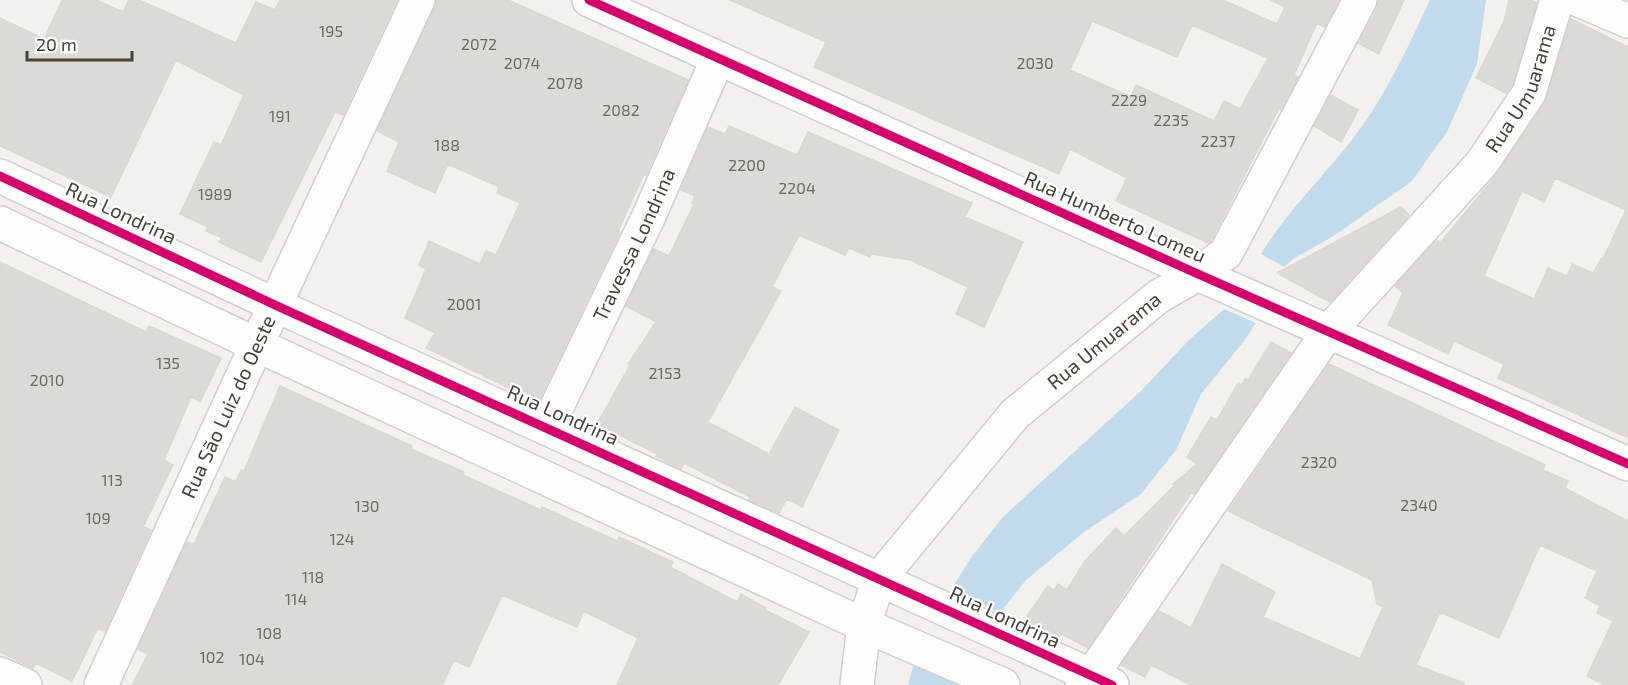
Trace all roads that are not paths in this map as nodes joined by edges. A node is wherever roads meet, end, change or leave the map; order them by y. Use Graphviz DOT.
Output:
graph roads {
  1 [pos="418,0"];
  2 [pos="589,0"];
  3 [pos="1360,0"];
  4 [pos="1557,0"];
  5 [pos="1579,0"];
  6 [pos="1628,21"];
  7 [pos="718,58"];
  8 [pos="0,176"];
  9 [pos="0,223"];
  10 [pos="1198,274"];
  11 [pos="275,305"];
  12 [pos="1329,331"];
  13 [pos="257,345"];
  14 [pos="547,427"];
  15 [pos="1628,464"];
  16 [pos="879,579"];
  17 [pos="864,625"];
  18 [pos="0,674"];
  19 [pos="1095,682"];
  20 [pos="25,685"];
  21 [pos="101,685"];
  22 [pos="857,685"];
  23 [pos="1003,685"];
  1 -- 11 [label="street, Rua São Luiz do Oeste"];
  2 -- 7 [label="street, Rua Humberto Lomeu"];
  3 -- 10 [label="street, Rua Umuarama"];
  4 -- 12 [label="street, Rua Umuarama"];
  5 -- 6 [label="street"];
  7 -- 10 [label="street, Rua Humberto Lomeu"];
  7 -- 14 [label="street, Travessa Londrina"];
  8 -- 11 [label="street, Rua Londrina"];
  9 -- 13 [label="street"];
  10 -- 12 [label="street, Rua Humberto Lomeu"];
  10 -- 16 [label="street, Rua Umuarama"];
  11 -- 13 [label="street, Rua São Luiz do Oeste"];
  11 -- 14 [label="street, Rua Londrina"];
  12 -- 15 [label="street, Rua Humberto Lomeu"];
  12 -- 19 [label="street, Rua Umuarama"];
  13 -- 17 [label="street"];
  13 -- 21 [label="street, Rua São Luiz do Oeste"];
  14 -- 16 [label="street, Rua Londrina"];
  16 -- 17 [label="street, Rua Umuarama"];
  16 -- 19 [label="street, Rua Londrina"];
  17 -- 22 [label="street, Rua Umuarama"];
  17 -- 23 [label="street"];
  18 -- 20 [label="street"];
}
